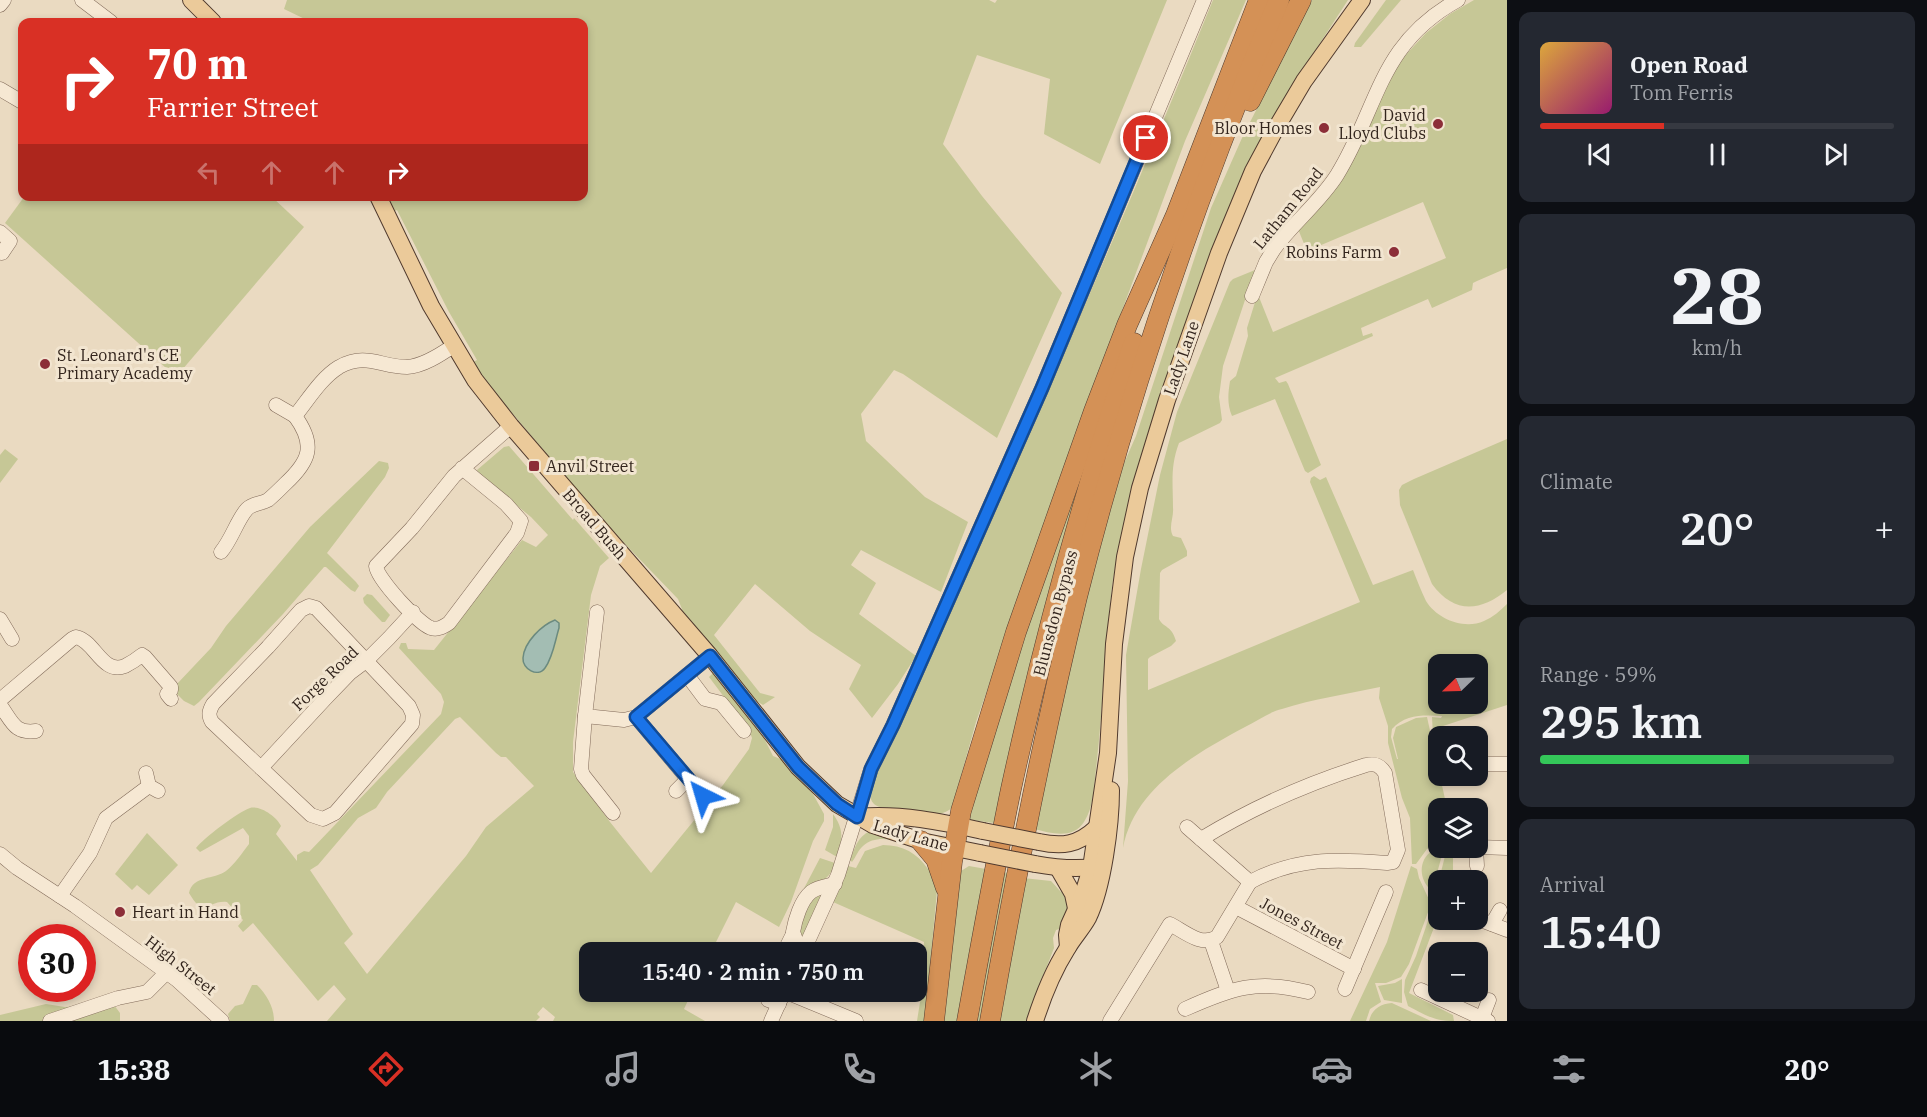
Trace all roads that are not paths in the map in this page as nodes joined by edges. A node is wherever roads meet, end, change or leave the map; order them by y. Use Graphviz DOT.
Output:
graph roads {
  1 [pos="4,0"];
  2 [pos="82,0"];
  3 [pos="191,0"];
  4 [pos="1204,0"];
  5 [pos="1259,0"];
  6 [pos="1279,0"];
  7 [pos="1301,0"];
  8 [pos="1362,0"];
  9 [pos="1458,0"];
  10 [pos="0,5"];
  11 [pos="104,18"];
  12 [pos="209,18"];
  13 [pos="0,89"];
  14 [pos="18,100"];
  15 [pos="380,201"];
  16 [pos="1186,214"];
  17 [pos="0,232"];
  18 [pos="2,253"];
  19 [pos="1252,296"];
  20 [pos="453,346"];
  21 [pos="276,405"];
  22 [pos="295,416"];
  23 [pos="511,426"];
  24 [pos="462,468"];
  25 [pos="221,552"];
  26 [pos="413,612"];
  27 [pos="597,612"];
  28 [pos="0,620"];
  29 [pos="12,639"];
  30 [pos="710,656"];
  31 [pos="366,661"];
  32 [pos="687,675"];
  33 [pos="171,699"];
  34 [pos="0,700"];
  35 [pos="0,705"];
  36 [pos="585,716"];
  37 [pos="636,717"];
  38 [pos="744,730"];
  39 [pos="36,731"];
  40 [pos="1108,753"];
  41 [pos="1488,764"];
  42 [pos="1507,764"];
  43 [pos="261,768"];
  44 [pos="688,779"];
  45 [pos="151,784"];
  46 [pos="676,791"];
  47 [pos="703,796"];
  48 [pos="613,813"];
  49 [pos="857,817"];
  50 [pos="958,825"];
  51 [pos="1186,827"];
  52 [pos="1096,828"];
  53 [pos="1201,839"];
  54 [pos="921,841"];
  55 [pos="1046,843"];
  56 [pos="1488,847"];
  57 [pos="955,848"];
  58 [pos="1507,848"];
  59 [pos="0,854"];
  60 [pos="1477,858"];
  61 [pos="1095,865"];
  62 [pos="1477,866"];
  63 [pos="1058,868"];
  64 [pos="1250,882"];
  65 [pos="835,884"];
  66 [pos="1386,892"];
  67 [pos="60,896"];
  68 [pos="949,897"];
  69 [pos="1236,907"];
  70 [pos="1076,908"];
  71 [pos="1500,910"];
  72 [pos="1488,923"];
  73 [pos="1492,924"];
  74 [pos="1507,930"];
  75 [pos="793,934"];
  76 [pos="1211,941"];
  77 [pos="789,942"];
  78 [pos="797,942"];
  79 [pos="808,942"];
  80 [pos="1068,947"];
  81 [pos="1353,969"];
  82 [pos="166,973"];
  83 [pos="1345,989"];
  84 [pos="1421,990"];
  85 [pos="1228,991"];
  86 [pos="1308,992"];
  87 [pos="1489,1000"];
  88 [pos="780,1002"];
  89 [pos="800,1002"];
  90 [pos="1185,1009"];
  91 [pos="1485,1020"];
  92 [pos="50,1021"];
  93 [pos="222,1021"];
  94 [pos="771,1021"];
  95 [pos="855,1021"];
  96 [pos="934,1021"];
  97 [pos="967,1021"];
  98 [pos="990,1021"];
  99 [pos="1035,1021"];
  100 [pos="1110,1021"];
  1 -- 10 [label="street"];
  2 -- 11 [label="street"];
  3 -- 12 [label="main road"];
  4 -- 49 [label="street"];
  5 -- 16 [label="highway"];
  6 -- 16 [label="highway"];
  7 -- 16 [label="highway"];
  8 -- 40 [label="main road, Lady Lane"];
  9 -- 19 [label="street, Latham Road"];
  13 -- 14 [label="street"];
  15 -- 20 [label="main road, Broad Bush"];
  16 -- 50 [label="highway"];
  16 -- 97 [label="highway, Blunsdon Bypass"];
  16 -- 98 [label="highway, Blunsdon Bypass"];
  17 -- 18 [label="street"];
  20 -- 22 [label="street"];
  20 -- 23 [label="main road, Broad Bush"];
  21 -- 22 [label="street"];
  22 -- 25 [label="street"];
  23 -- 24 [label="street"];
  23 -- 30 [label="main road, Broad Bush"];
  24 -- 26 [label="street"];
  24 -- 26 [label="street"];
  26 -- 31 [label="street, Forge Road"];
  27 -- 36 [label="street"];
  28 -- 29 [label="street"];
  30 -- 32 [label="street"];
  30 -- 49 [label="main road, Broad Bush"];
  31 -- 43 [label="street, Forge Road"];
  31 -- 43 [label="street"];
  31 -- 43 [label="street"];
  32 -- 37 [label="street"];
  32 -- 38 [label="street"];
  33 -- 34 [label="street"];
  35 -- 39 [label="street"];
  36 -- 37 [label="street"];
  36 -- 48 [label="street"];
  37 -- 44 [label="street"];
  40 -- 52 [label="main road, Lady Lane"];
  40 -- 61 [label="main road, Lady Lane"];
  41 -- 42 [label="street"];
  44 -- 46 [label="street"];
  44 -- 47 [label="street"];
  45 -- 67 [label="street"];
  49 -- 50 [label="main road, Lady Lane"];
  49 -- 54 [label="main road, Lady Lane"];
  49 -- 65 [label="street"];
  50 -- 55 [label="main road, Lady Lane, bridge"];
  50 -- 57 [label="highway"];
  51 -- 53 [label="street"];
  52 -- 55 [label="main road, Lady Lane"];
  52 -- 61 [label="main road, Lady Lane"];
  53 -- 64 [label="street"];
  53 -- 64 [label="street"];
  54 -- 57 [label="main road, Lady Lane"];
  54 -- 68 [label="highway"];
  55 -- 61 [label="main road, Lady Lane"];
  56 -- 58 [label="street"];
  57 -- 63 [label="main road, Lady Lane, bridge"];
  57 -- 68 [label="highway"];
  59 -- 67 [label="street, High Street"];
  60 -- 62 [label="street"];
  61 -- 63 [label="main road, Lady Lane"];
  61 -- 70 [label="main road, Lady Lane"];
  61 -- 80 [label="main road, Lady Lane"];
  63 -- 70 [label="main road"];
  64 -- 69 [label="street"];
  65 -- 75 [label="street"];
  65 -- 79 [label="street"];
  66 -- 81 [label="street, Jones Street"];
  67 -- 82 [label="street, High Street"];
  68 -- 96 [label="highway"];
  69 -- 76 [label="street"];
  69 -- 81 [label="street, Jones Street"];
  70 -- 80 [label="main road, Lady Lane"];
  71 -- 73 [label="street"];
  72 -- 73 [label="street"];
  73 -- 74 [label="street"];
  75 -- 77 [label="street"];
  75 -- 78 [label="street"];
  76 -- 85 [label="street"];
  76 -- 100 [label="street"];
  80 -- 99 [label="main road, Lady Lane"];
  81 -- 83 [label="street, Jones Street"];
  82 -- 92 [label="street"];
  82 -- 93 [label="street, High Street"];
  84 -- 91 [label="street"];
  85 -- 86 [label="street"];
  85 -- 90 [label="street"];
  87 -- 91 [label="street"];
  88 -- 94 [label="street"];
  89 -- 95 [label="street"];
}
